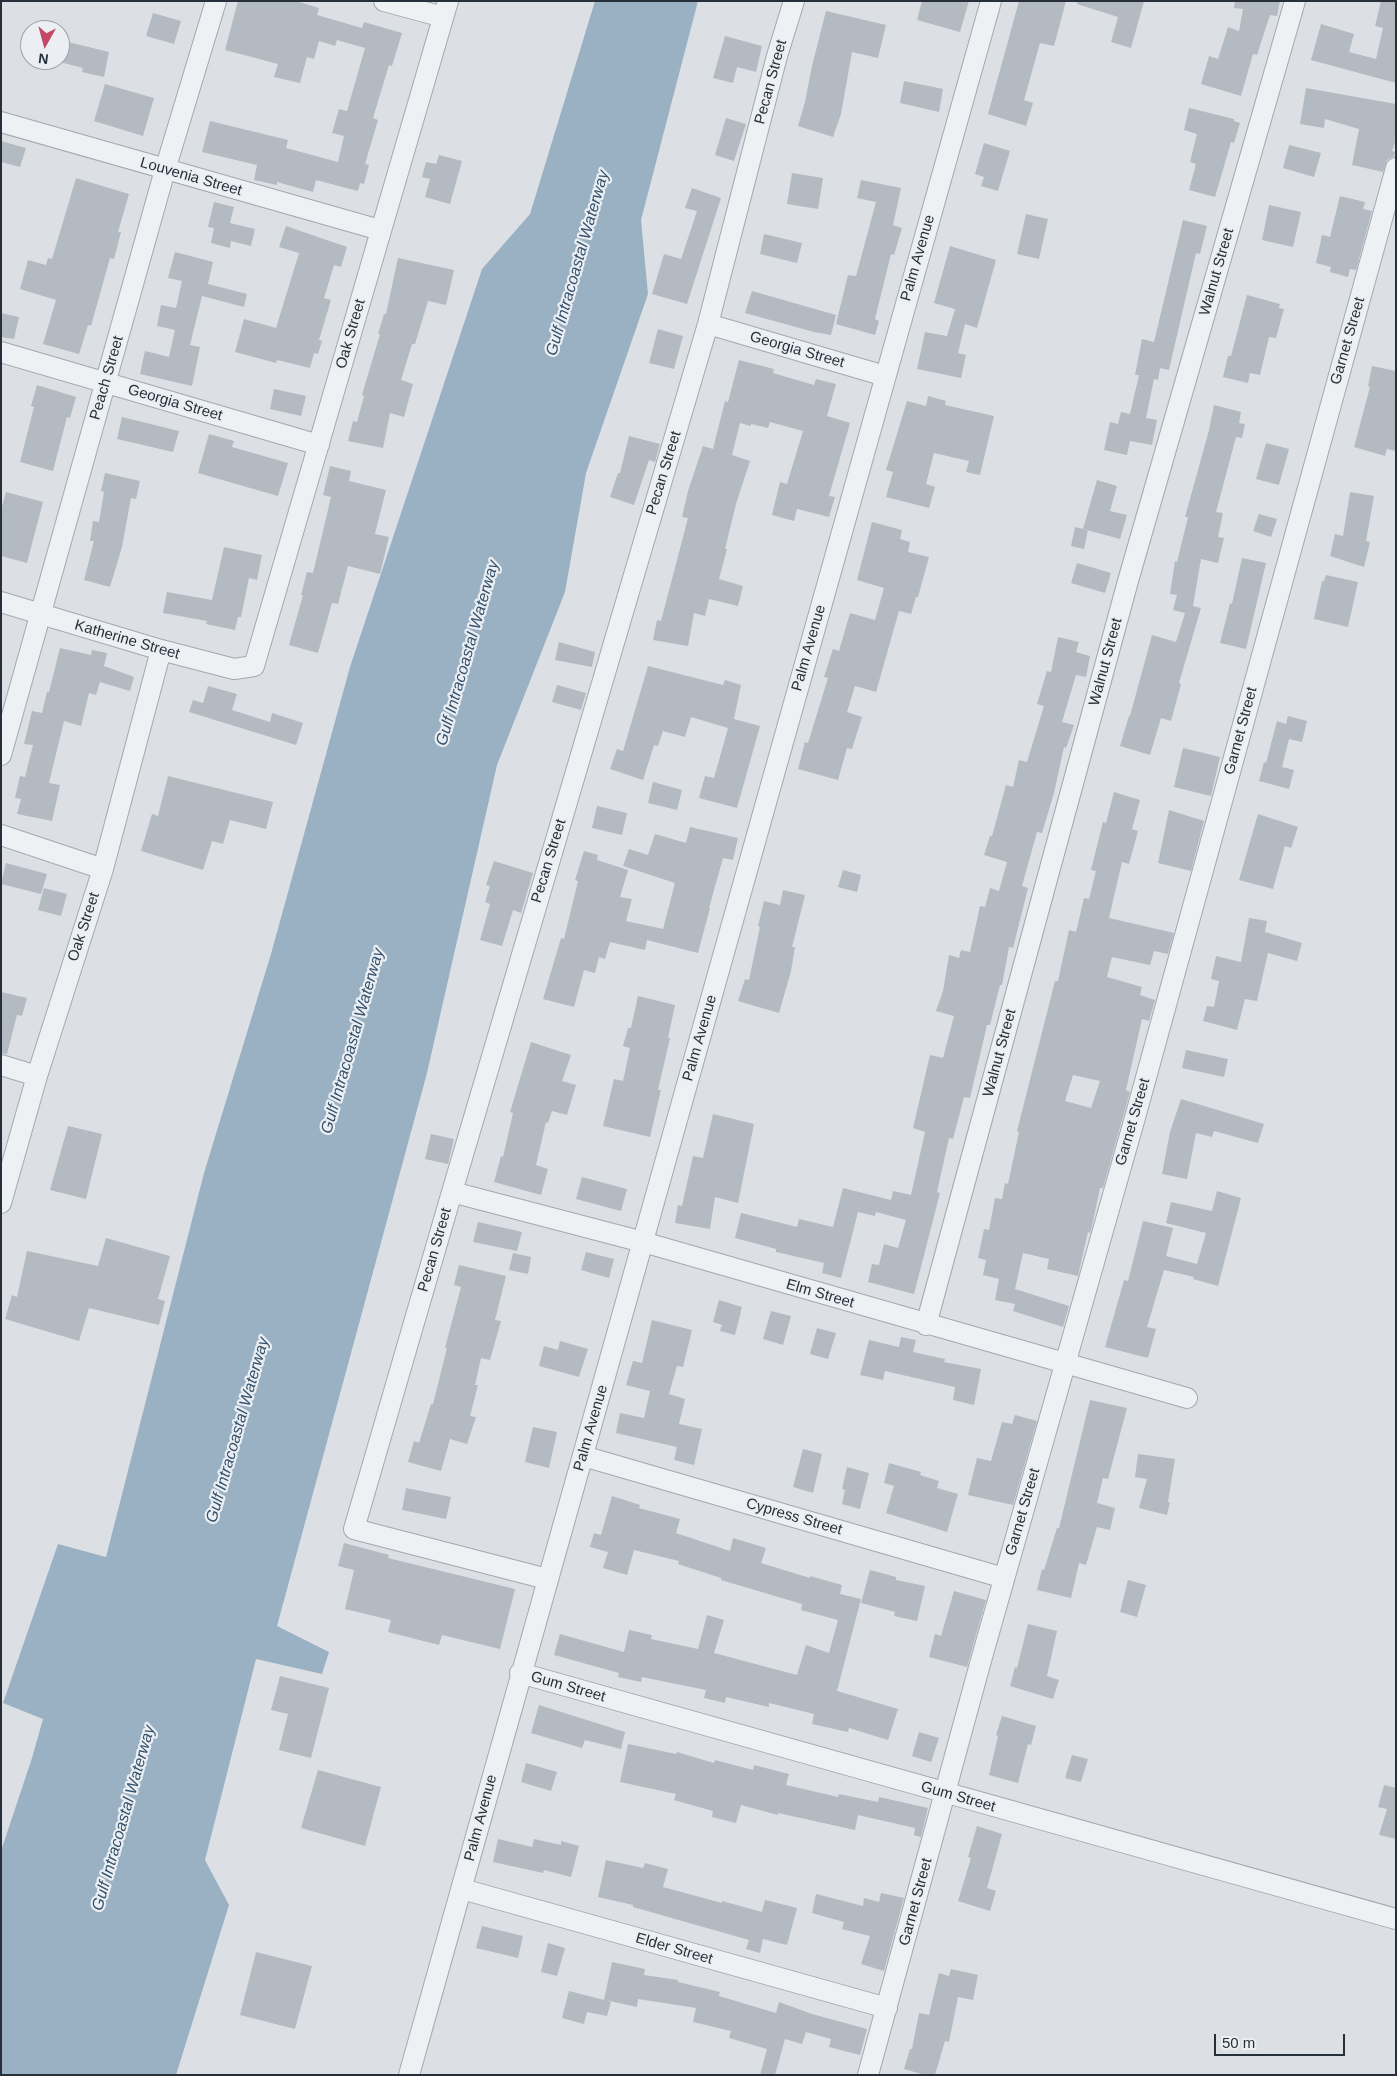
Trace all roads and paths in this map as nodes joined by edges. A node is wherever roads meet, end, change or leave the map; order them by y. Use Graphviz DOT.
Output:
graph roads {
  1 [pos="216,1"];
  2 [pos="384,1"];
  3 [pos="794,1"];
  4 [pos="991,1"];
  5 [pos="1295,1"];
  6 [pos="445,9"];
  7 [pos="1,122"];
  8 [pos="1396,168"];
  9 [pos="165,170"];
  10 [pos="380,230"];
  11 [pos="708,324"];
  12 [pos="1,352"];
  13 [pos="885,376"];
  14 [pos="106,383"];
  15 [pos="319,445"];
  16 [pos="1,602"];
  17 [pos="41,615"];
  18 [pos="161,650"];
  19 [pos="254,666"];
  20 [pos="1,755"];
  21 [pos="1,835"];
  22 [pos="103,869"];
  23 [pos="1,1065"];
  24 [pos="37,1076"];
  25 [pos="452,1192"];
  26 [pos="1,1202"];
  27 [pos="643,1242"];
  28 [pos="926,1325"];
  29 [pos="1065,1364"];
  30 [pos="1187,1398"];
  31 [pos="583,1456"];
  32 [pos="1004,1578"];
  33 [pos="547,1579"];
  34 [pos="520,1673"];
  35 [pos="946,1793"];
  36 [pos="462,1889"];
  37 [pos="1396,1919"];
  38 [pos="887,2008"];
  39 [pos="408,2075"];
  40 [pos="868,2075"];
  1 -- 9 [label="street, Peach Street"];
  2 -- 6 [label="street"];
  3 -- 11 [label="street, Pecan Street"];
  4 -- 13 [label="street, Palm Avenue"];
  5 -- 28 [label="street, Walnut Street"];
  6 -- 10 [label="street, Oak Street"];
  7 -- 9 [label="street, Louvenia Street"];
  8 -- 29 [label="street, Garnet Street"];
  9 -- 10 [label="street, Louvenia Street"];
  9 -- 14 [label="street, Peach Street"];
  10 -- 15 [label="street, Oak Street"];
  11 -- 13 [label="street, Georgia Street"];
  11 -- 25 [label="street, Pecan Street"];
  12 -- 14 [label="street, Georgia Street"];
  13 -- 27 [label="street, Palm Avenue"];
  14 -- 15 [label="street, Georgia Street"];
  14 -- 17 [label="street, Peach Street"];
  15 -- 19 [label="street, Oak Street"];
  16 -- 17 [label="street, Katherine Street"];
  17 -- 18 [label="street, Katherine Street"];
  17 -- 20 [label="street, Peach Street"];
  18 -- 19 [label="street, Katherine Street"];
  18 -- 22 [label="street, Oak Street"];
  21 -- 22 [label="street"];
  22 -- 24 [label="street, Oak Street"];
  23 -- 24 [label="street"];
  24 -- 26 [label="street, Oak Street"];
  25 -- 27 [label="street, Elm Street"];
  25 -- 33 [label="street, Pecan Street"];
  27 -- 28 [label="street, Elm Street"];
  27 -- 31 [label="street, Palm Avenue"];
  28 -- 29 [label="street, Elm Street"];
  29 -- 30 [label="street, Elm Street"];
  29 -- 32 [label="street, Garnet Street"];
  31 -- 32 [label="street, Cypress Street"];
  31 -- 33 [label="street, Palm Avenue"];
  32 -- 35 [label="street, Garnet Street"];
  33 -- 34 [label="street, Palm Avenue"];
  34 -- 35 [label="street, Gum Street"];
  34 -- 36 [label="street, Palm Avenue"];
  35 -- 37 [label="street, Gum Street"];
  35 -- 38 [label="street, Garnet Street"];
  36 -- 38 [label="street, Elder Street"];
  36 -- 39 [label="street, Palm Avenue"];
  38 -- 40 [label="street, Garnet Street"];
}
